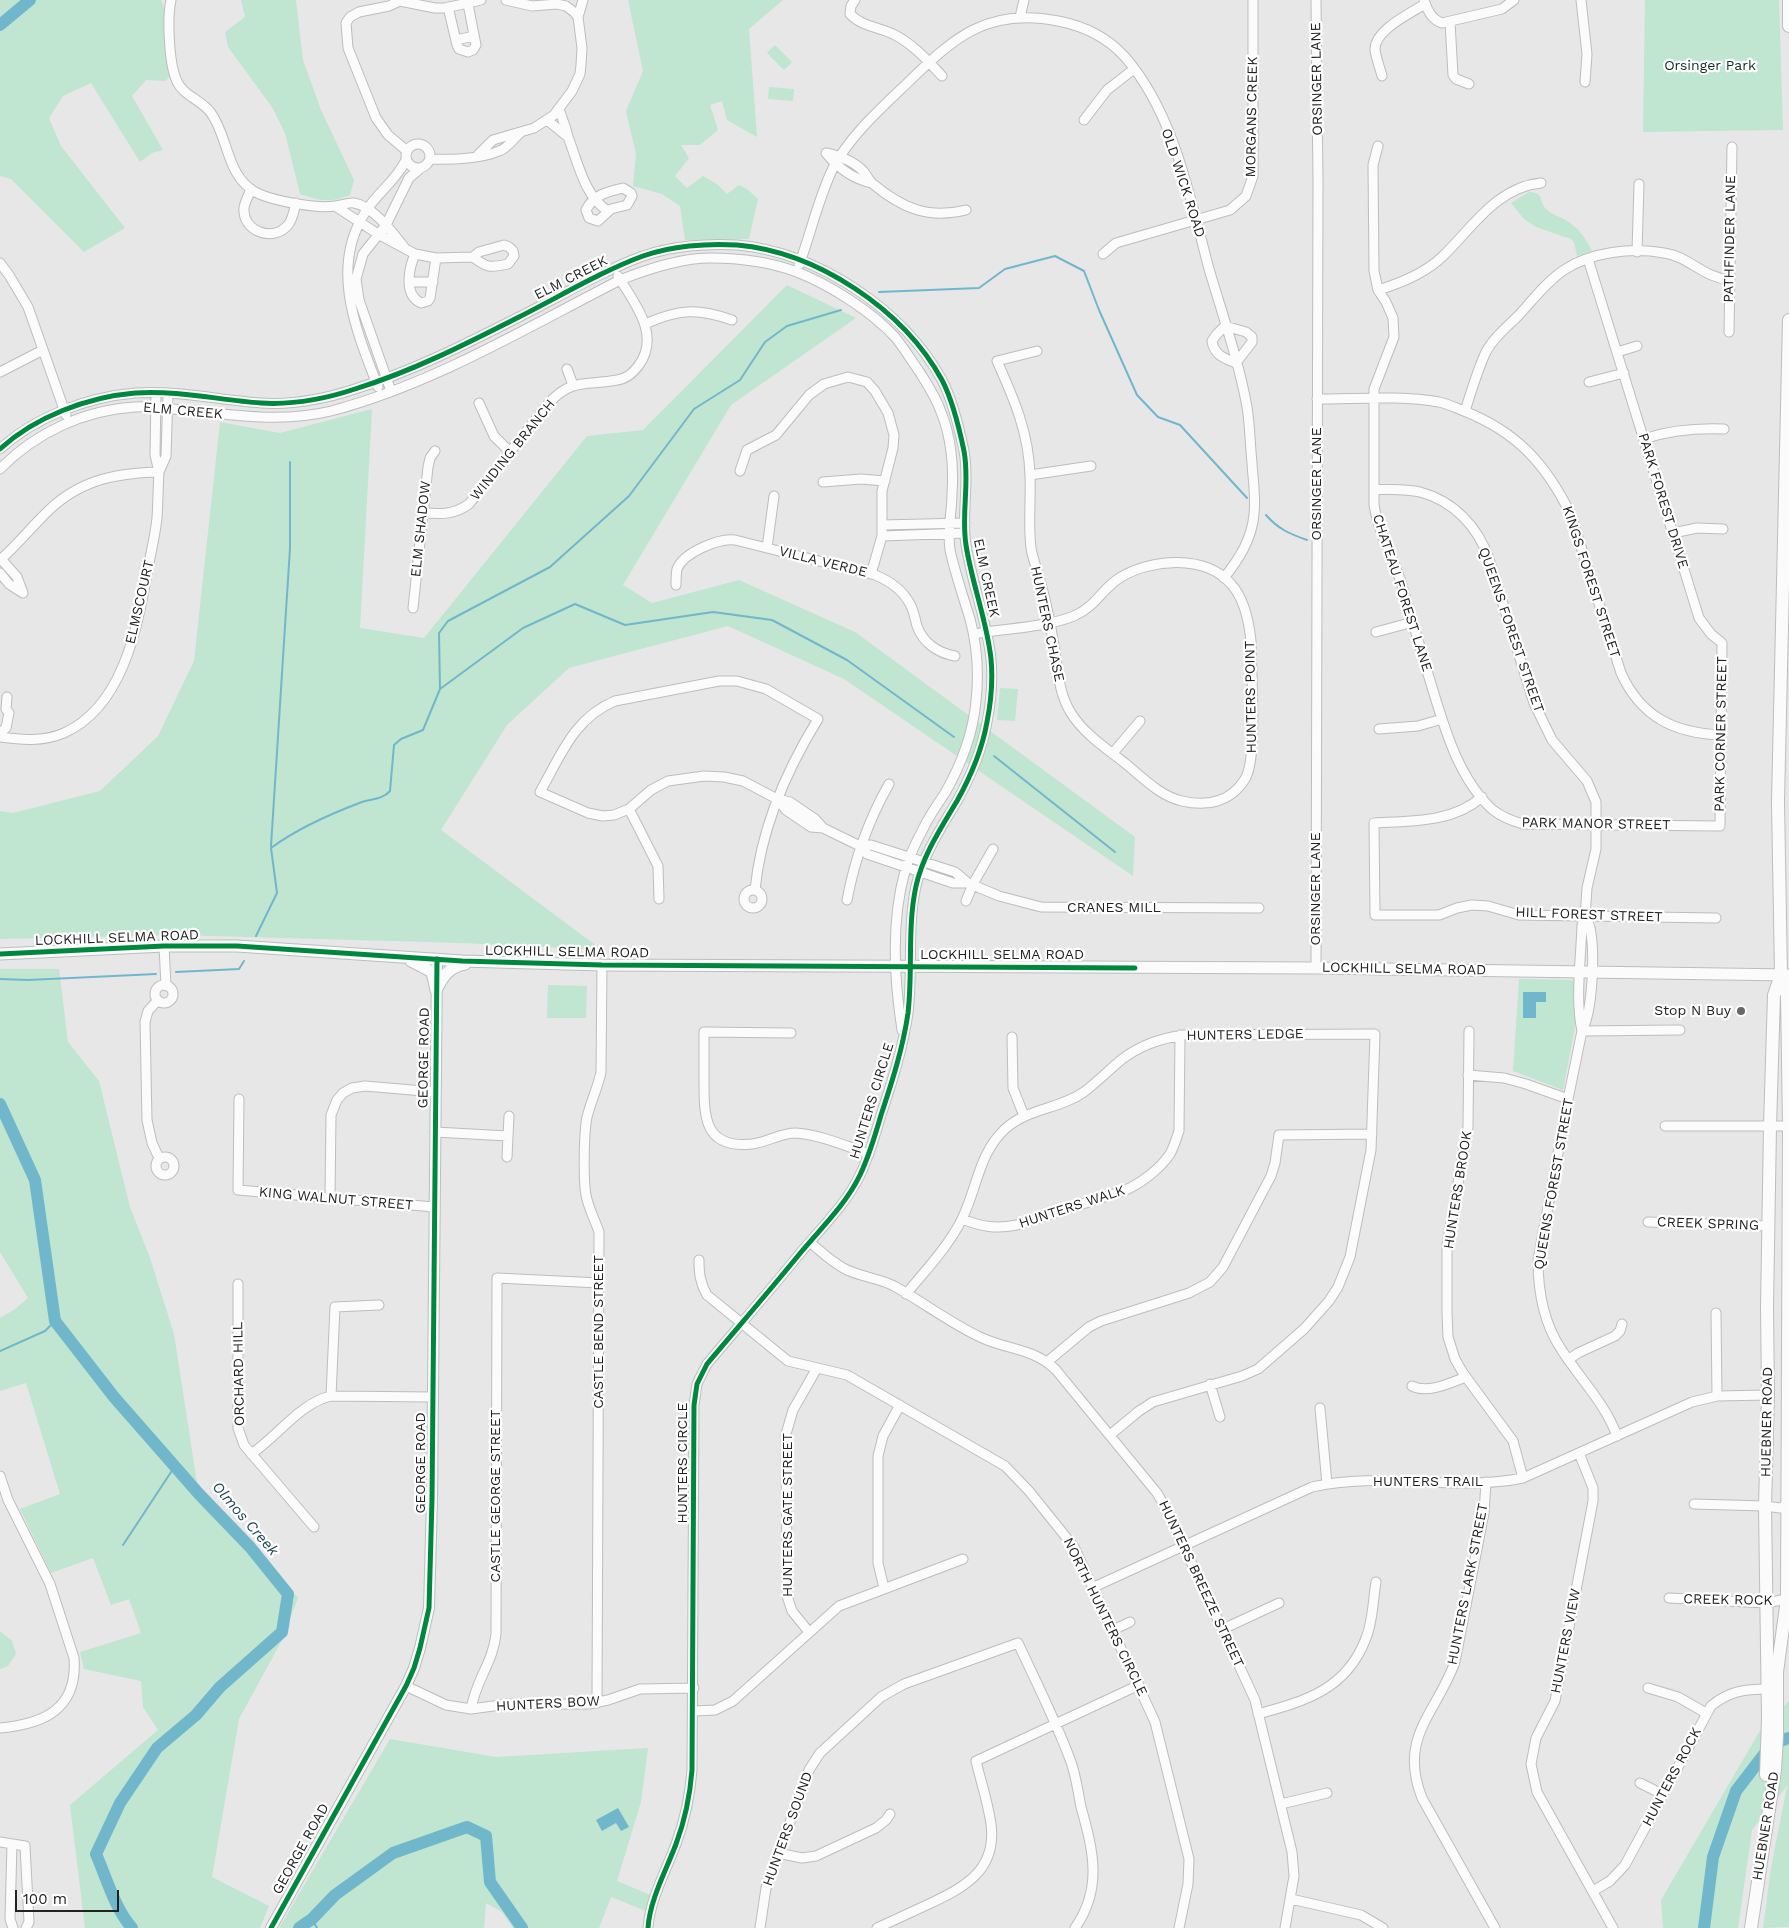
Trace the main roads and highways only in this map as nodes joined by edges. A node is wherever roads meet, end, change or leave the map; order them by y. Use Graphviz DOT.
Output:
graph roads {
  1 [pos="1789,0"];
  2 [pos="1789,26"];
  3 [pos="1789,320"];
  4 [pos="1786,556"];
  5 [pos="0,954"];
  6 [pos="402,957"];
  7 [pos="481,962"];
  8 [pos="1785,975"];
  9 [pos="1789,1126"];
  10 [pos="1768,1395"];
  11 [pos="1788,1396"];
  12 [pos="1743,1928"];
  13 [pos="1751,1928"];
  1 -- 2 [label="main road"];
  3 -- 4 [label="main road, HUEBNER ROAD"];
  4 -- 8 [label="main road, HUEBNER ROAD"];
  5 -- 6 [label="main road, LOCKHILL SELMA ROAD"];
  6 -- 7 [label="main road, LOCKHILL SELMA ROAD"];
  6 -- 7 [label="main road"];
  7 -- 8 [label="main road, LOCKHILL SELMA ROAD"];
  8 -- 9 [label="main road, HUEBNER ROAD"];
  8 -- 10 [label="main road, HUEBNER ROAD"];
  9 -- 11 [label="main road, HUEBNER ROAD"];
  10 -- 11 [label="main road"];
  10 -- 12 [label="main road, HUEBNER ROAD"];
  11 -- 13 [label="main road, HUEBNER ROAD"];
}
